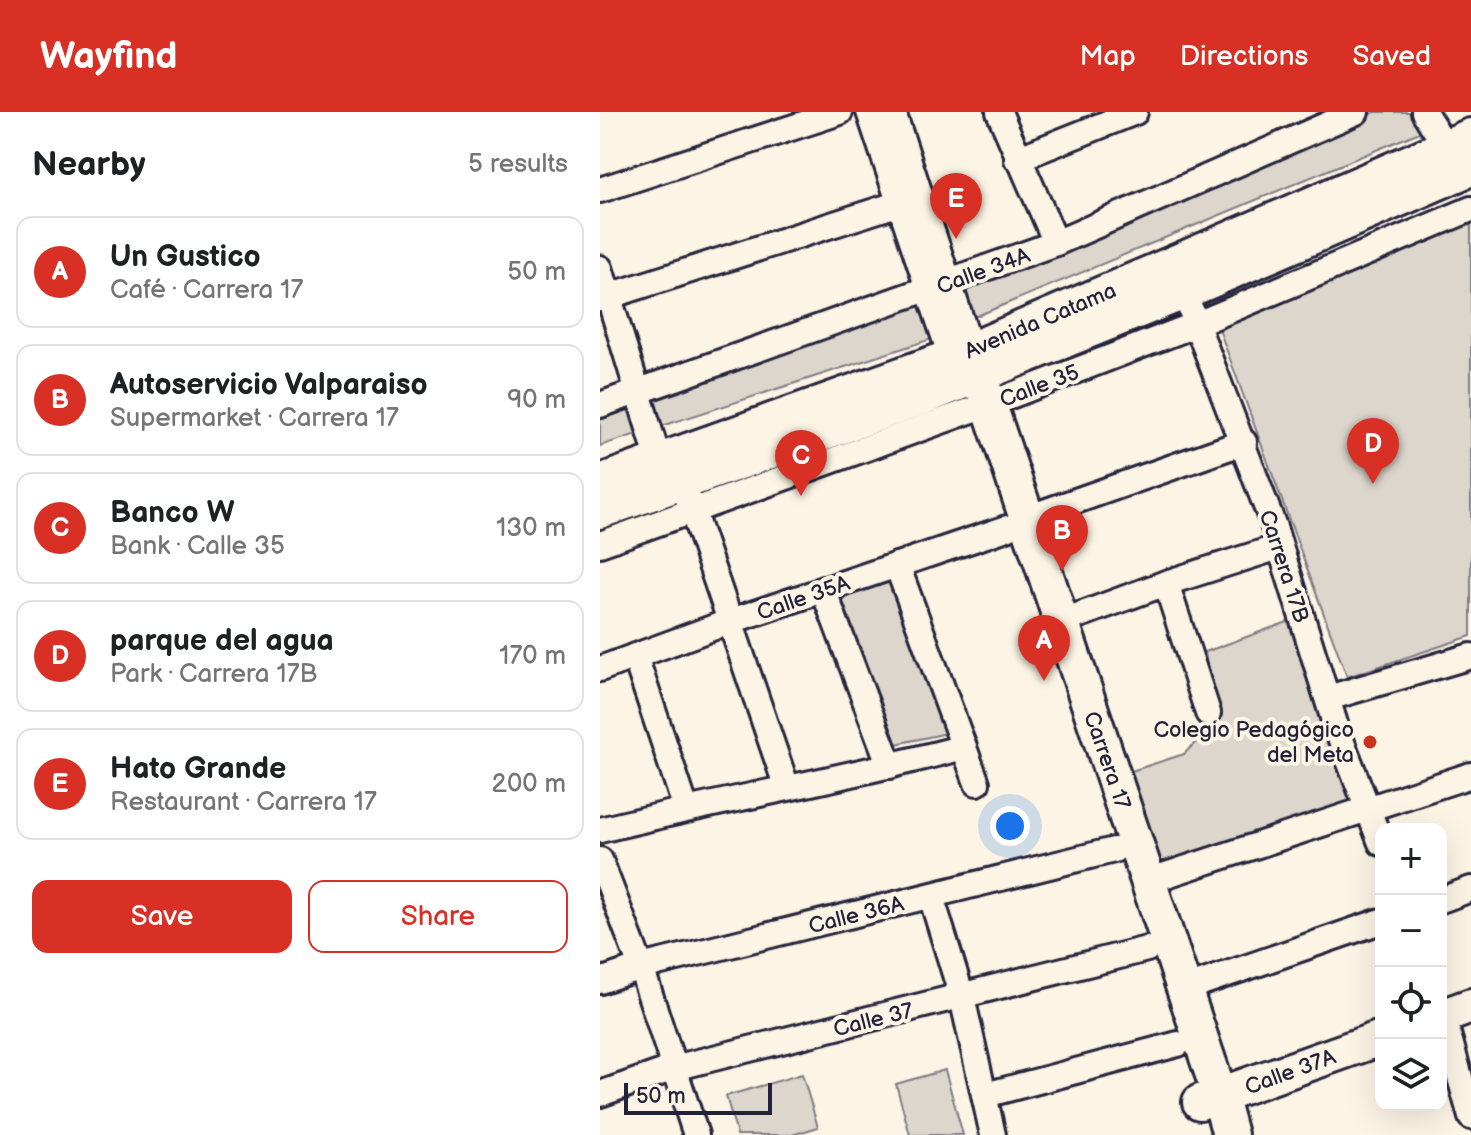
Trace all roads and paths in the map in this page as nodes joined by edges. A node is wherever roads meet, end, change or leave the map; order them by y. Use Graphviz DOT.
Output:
graph roads {
  1 [pos="840,112"];
  2 [pos="869,112"];
  3 [pos="893,112"];
  4 [pos="999,112"];
  5 [pos="1135,112"];
  6 [pos="1356,112"];
  7 [pos="1424,112"];
  8 [pos="1103,118"];
  9 [pos="1463,150"];
  10 [pos="1017,159"];
  11 [pos="600,190"];
  12 [pos="900,203"];
  13 [pos="1471,209"];
  14 [pos="1056,243"];
  15 [pos="600,268"];
  16 [pos="939,287"];
  17 [pos="1184,292"];
  18 [pos="604,298"];
  19 [pos="1197,324"];
  20 [pos="969,380"];
  21 [pos="638,393"];
  22 [pos="600,405"];
  23 [pos="1244,442"];
  24 [pos="600,482"];
  25 [pos="678,485"];
  26 [pos="600,511"];
  27 [pos="1017,523"];
  28 [pos="600,544"];
  29 [pos="1279,547"];
  30 [pos="897,565"];
  31 [pos="1166,583"];
  32 [pos="823,589"];
  33 [pos="731,621"];
  34 [pos="1061,622"];
  35 [pos="635,656"];
  36 [pos="1471,656"];
  37 [pos="600,669"];
  38 [pos="1328,698"];
  39 [pos="1208,713"];
  40 [pos="964,747"];
  41 [pos="890,766"];
  42 [pos="1471,775"];
  43 [pos="977,783"];
  44 [pos="787,788"];
  45 [pos="686,809"];
  46 [pos="1368,810"];
  47 [pos="1375,828"];
  48 [pos="600,830"];
  49 [pos="1114,850"];
  50 [pos="602,869"];
  51 [pos="1148,881"];
  52 [pos="1471,889"];
  53 [pos="931,896"];
  54 [pos="1447,898"];
  55 [pos="1375,923"];
  56 [pos="1147,949"];
  57 [pos="641,967"];
  58 [pos="600,981"];
  59 [pos="1184,989"];
  60 [pos="962,997"];
  61 [pos="1449,1012"];
  62 [pos="1379,1039"];
  63 [pos="1178,1044"];
  64 [pos="674,1068"];
  65 [pos="600,1094"];
  66 [pos="985,1095"];
  67 [pos="1208,1111"];
  68 [pos="1471,1117"];
  69 [pos="696,1135"];
  70 [pos="993,1135"];
  71 [pos="1230,1135"];
  1 -- 11 [label="street"];
  2 -- 12 [label="street, Carrera 17"];
  3 -- 16 [label="street, Carrera 17"];
  4 -- 10 [label="street"];
  5 -- 8 [label="street"];
  6 -- 14 [label="street, Calle 34A"];
  7 -- 9 [label="street"];
  8 -- 10 [label="street"];
  9 -- 17 [label="street, Avenida Catama"];
  9 -- 20 [label="street, Avenida Catama"];
  10 -- 14 [label="street"];
  12 -- 16 [label="street, Carrera 17"];
  12 -- 18 [label="street"];
  13 -- 19 [label="street, Calle 35"];
  14 -- 16 [label="street, Calle 34A"];
  15 -- 18 [label="street"];
  16 -- 20 [label="street, Carrera 17"];
  16 -- 21 [label="street, Calle 34A"];
  17 -- 19 [label="street, Carrera 17B"];
  17 -- 20 [label="street, Avenida Catama"];
  18 -- 21 [label="street"];
  19 -- 20 [label="street, Calle 35"];
  19 -- 23 [label="street, Carrera 17B"];
  20 -- 25 [label="street, Avenida Catama"];
  20 -- 25 [label="street, Calle 35"];
  20 -- 27 [label="street, Carrera 17"];
  21 -- 22 [label="street, Calle 34A"];
  21 -- 25 [label="street"];
  23 -- 27 [label="street, Calle 35A"];
  23 -- 29 [label="street, Carrera 17B"];
  24 -- 25 [label="street, Avenida Catama"];
  25 -- 26 [label="street, Avenida Catama"];
  25 -- 28 [label="street, Calle 35"];
  25 -- 33 [label="street"];
  27 -- 30 [label="street, Calle 35A"];
  27 -- 34 [label="street, Carrera 17"];
  27 -- 49 [label="street, Carrera 17"];
  29 -- 31 [label="street"];
  29 -- 38 [label="street, Carrera 17B"];
  30 -- 32 [label="street, Calle 35A"];
  30 -- 40 [label="street"];
  31 -- 34 [label="street"];
  31 -- 39 [label="street"];
  32 -- 33 [label="street, Calle 35A"];
  32 -- 41 [label="street"];
  33 -- 35 [label="street, Calle 35A"];
  33 -- 44 [label="street"];
  34 -- 51 [label="street, Carrera 17"];
  35 -- 37 [label="street, Calle 35A"];
  35 -- 45 [label="street"];
  36 -- 38 [label="street"];
  38 -- 46 [label="street, Carrera 17B"];
  40 -- 41 [label="street"];
  40 -- 43 [label="street"];
  41 -- 44 [label="street"];
  42 -- 46 [label="street"];
  44 -- 45 [label="street"];
  45 -- 48 [label="street"];
  46 -- 47 [label="street, Carrera 17B"];
  46 -- 51 [label="street"];
  49 -- 53 [label="street, Calle 36A"];
  49 -- 56 [label="street, Carrera 17"];
  50 -- 57 [label="street"];
  51 -- 59 [label="street, Carrera 17"];
  52 -- 54 [label="street"];
  53 -- 57 [label="street, Calle 36A"];
  53 -- 60 [label="street"];
  55 -- 59 [label="street"];
  56 -- 60 [label="street, Calle 37"];
  56 -- 63 [label="street, Carrera 17"];
  57 -- 58 [label="street, Calle 36A"];
  57 -- 64 [label="street"];
  59 -- 67 [label="street, Carrera 17"];
  60 -- 64 [label="street, Calle 37"];
  60 -- 66 [label="street"];
  61 -- 68 [label="street"];
  62 -- 67 [label="street, Calle 37A"];
  63 -- 66 [label="street"];
  63 -- 67 [label="street, Carrera 17"];
  64 -- 65 [label="street, Calle 37"];
  64 -- 69 [label="street"];
  66 -- 70 [label="street"];
  67 -- 71 [label="street, Carrera 17"];
}
